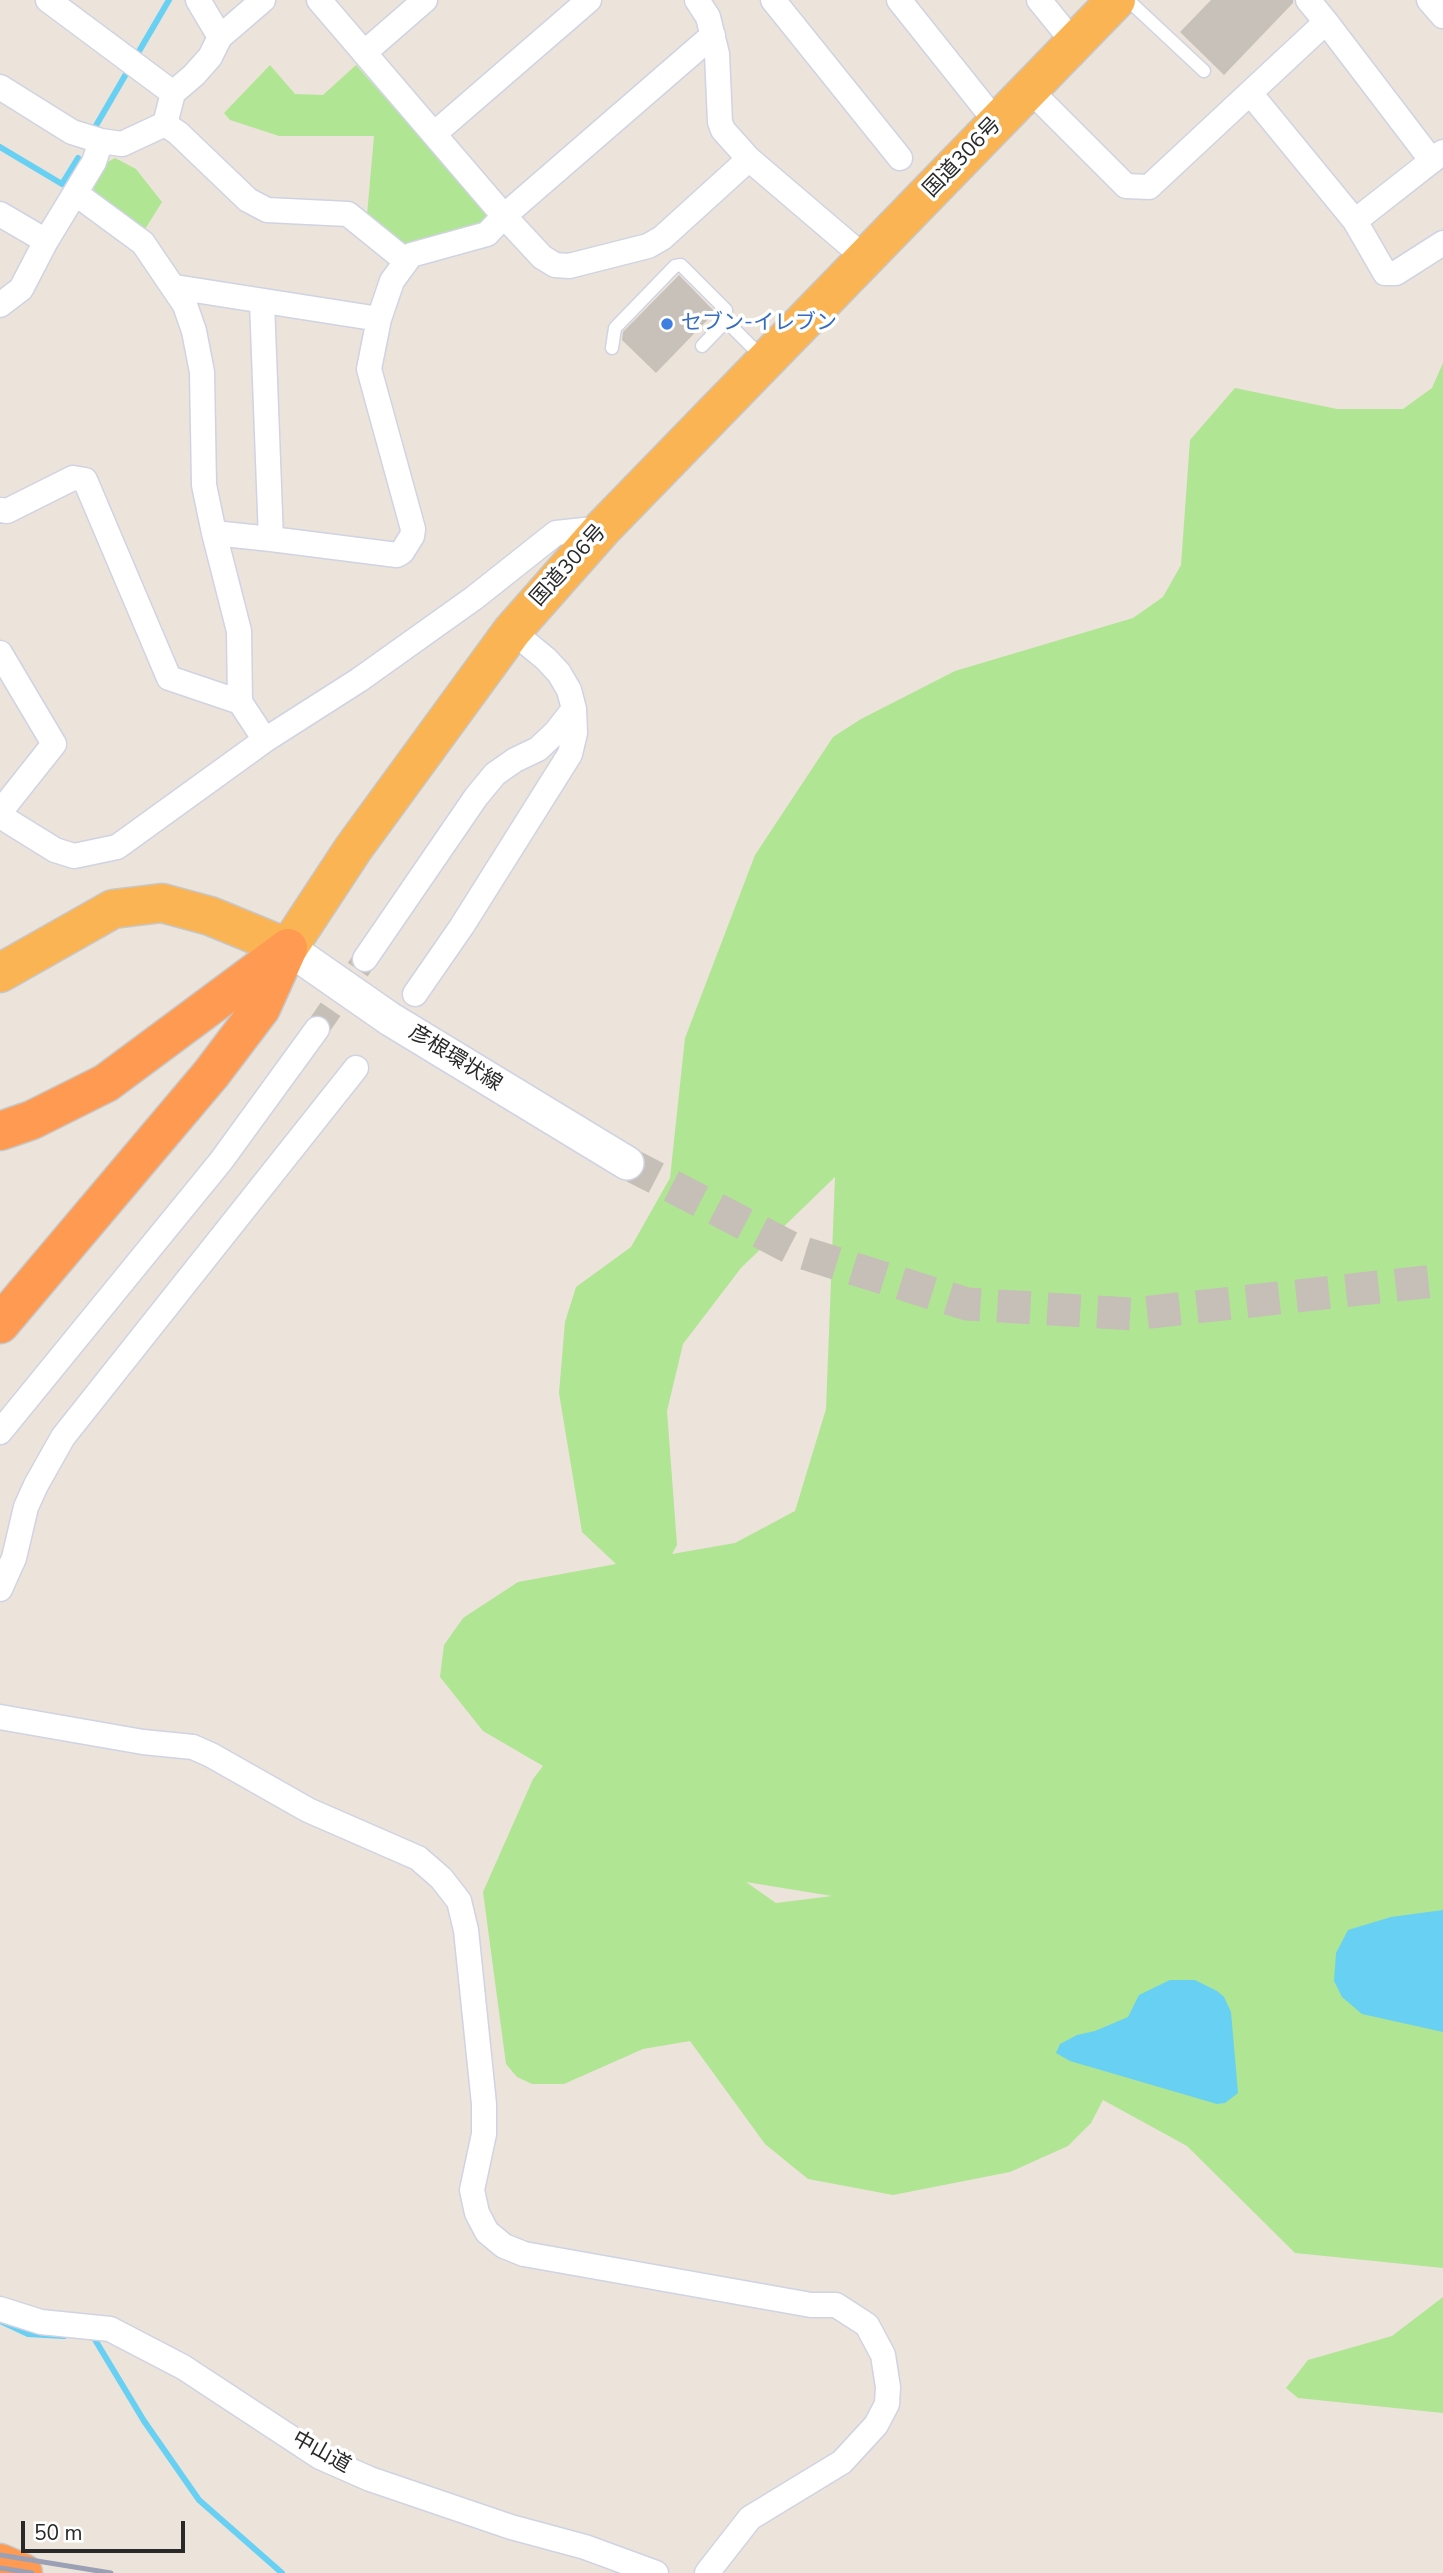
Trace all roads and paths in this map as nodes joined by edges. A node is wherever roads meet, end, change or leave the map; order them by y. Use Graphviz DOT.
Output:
graph roads {
  1 [pos="48,0"];
  2 [pos="198,0"];
  3 [pos="262,0"];
  4 [pos="319,0"];
  5 [pos="425,0"];
  6 [pos="589,0"];
  7 [pos="697,0"];
  8 [pos="773,0"];
  9 [pos="899,0"];
  10 [pos="1039,0"];
  11 [pos="1116,0"];
  12 [pos="1128,0"];
  13 [pos="1308,0"];
  14 [pos="1429,0"];
  15 [pos="1443,16"];
  16 [pos="1326,22"];
  17 [pos="713,35"];
  18 [pos="220,37"];
  19 [pos="1074,43"];
  20 [pos="364,53"];
  21 [pos="1204,71"];
  22 [pos="0,87"];
  23 [pos="1030,90"];
  24 [pos="173,93"];
  25 [pos="1250,93"];
  26 [pos="998,123"];
  27 [pos="165,124"];
  28 [pos="434,134"];
  29 [pos="100,141"];
  30 [pos="1438,156"];
  31 [pos="900,158"];
  32 [pos="749,159"];
  33 [pos="75,193"];
  34 [pos="0,214"];
  35 [pos="504,216"];
  36 [pos="1355,220"];
  37 [pos="46,241"];
  38 [pos="1443,243"];
  39 [pos="865,258"];
  40 [pos="406,261"];
  41 [pos="175,287"];
  42 [pos="262,302"];
  43 [pos="0,305"];
  44 [pos="379,319"];
  45 [pos="726,321"];
  46 [pos="702,345"];
  47 [pos="612,348"];
  48 [pos="766,360"];
  49 [pos="0,510"];
  50 [pos="603,528"];
  51 [pos="214,533"];
  52 [pos="271,539"];
  53 [pos="512,631"];
  54 [pos="0,653"];
  55 [pos="240,702"];
  56 [pos="574,709"];
  57 [pos="265,740"];
  58 [pos="0,814"];
  59 [pos="288,947"];
  60 [pos="365,959"];
  61 [pos="0,973"];
  62 [pos="415,995"];
  63 [pos="317,1029"];
  64 [pos="356,1068"];
  65 [pos="0,1131"];
  66 [pos="627,1163"];
  67 [pos="0,1324"];
  68 [pos="0,1432"];
  69 [pos="0,1589"];
  70 [pos="0,1717"];
  71 [pos="0,2309"];
  72 [pos="0,2564"];
  73 [pos="644,2570"];
  74 [pos="10,2573"];
  75 [pos="23,2573"];
  76 [pos="707,2573"];
  1 -- 24 [label="street"];
  2 -- 18 [label="street"];
  3 -- 18 [label="street"];
  4 -- 20 [label="street"];
  5 -- 20 [label="street"];
  6 -- 28 [label="street"];
  7 -- 17 [label="street"];
  8 -- 31 [label="street"];
  9 -- 26 [label="street"];
  10 -- 19 [label="street"];
  11 -- 19 [label="highway, 国道306号"];
  12 -- 21 [label="lane"];
  13 -- 16 [label="street"];
  14 -- 15 [label="street"];
  16 -- 25 [label="street"];
  16 -- 30 [label="street"];
  17 -- 32 [label="street"];
  17 -- 35 [label="street"];
  18 -- 24 [label="street"];
  19 -- 23 [label="highway, 国道306号"];
  20 -- 28 [label="street"];
  22 -- 29 [label="street"];
  23 -- 25 [label="street"];
  23 -- 26 [label="highway, 国道306号"];
  24 -- 27 [label="street"];
  25 -- 36 [label="street"];
  26 -- 39 [label="highway, 国道306号"];
  27 -- 29 [label="street"];
  27 -- 40 [label="street"];
  28 -- 35 [label="street"];
  29 -- 33 [label="street"];
  30 -- 36 [label="street"];
  32 -- 35 [label="street"];
  32 -- 39 [label="street"];
  33 -- 37 [label="street"];
  33 -- 41 [label="street"];
  34 -- 37 [label="street"];
  35 -- 40 [label="street"];
  36 -- 38 [label="street"];
  37 -- 43 [label="street"];
  39 -- 48 [label="highway, 国道306号"];
  40 -- 44 [label="street"];
  41 -- 42 [label="street"];
  41 -- 51 [label="street"];
  42 -- 44 [label="street"];
  42 -- 52 [label="street"];
  44 -- 52 [label="street"];
  45 -- 46 [label="lane"];
  45 -- 47 [label="lane"];
  45 -- 48 [label="lane"];
  48 -- 50 [label="highway, 国道306号"];
  49 -- 55 [label="street"];
  50 -- 53 [label="highway, 国道306号"];
  50 -- 57 [label="street"];
  51 -- 52 [label="street"];
  51 -- 55 [label="street"];
  53 -- 56 [label="street"];
  53 -- 59 [label="highway, 国道306号"];
  54 -- 58 [label="street"];
  55 -- 57 [label="street"];
  56 -- 60 [label="street"];
  56 -- 62 [label="street"];
  57 -- 58 [label="street"];
  59 -- 61 [label="highway"];
  59 -- 65 [label="highway"];
  59 -- 66 [label="main road, 彦根環状線"];
  59 -- 67 [label="highway"];
  63 -- 68 [label="street"];
  64 -- 69 [label="street"];
  70 -- 76 [label="street"];
  71 -- 73 [label="street, 中山道"];
  72 -- 74 [label="highway"];
  72 -- 75 [label="highway"];
}
